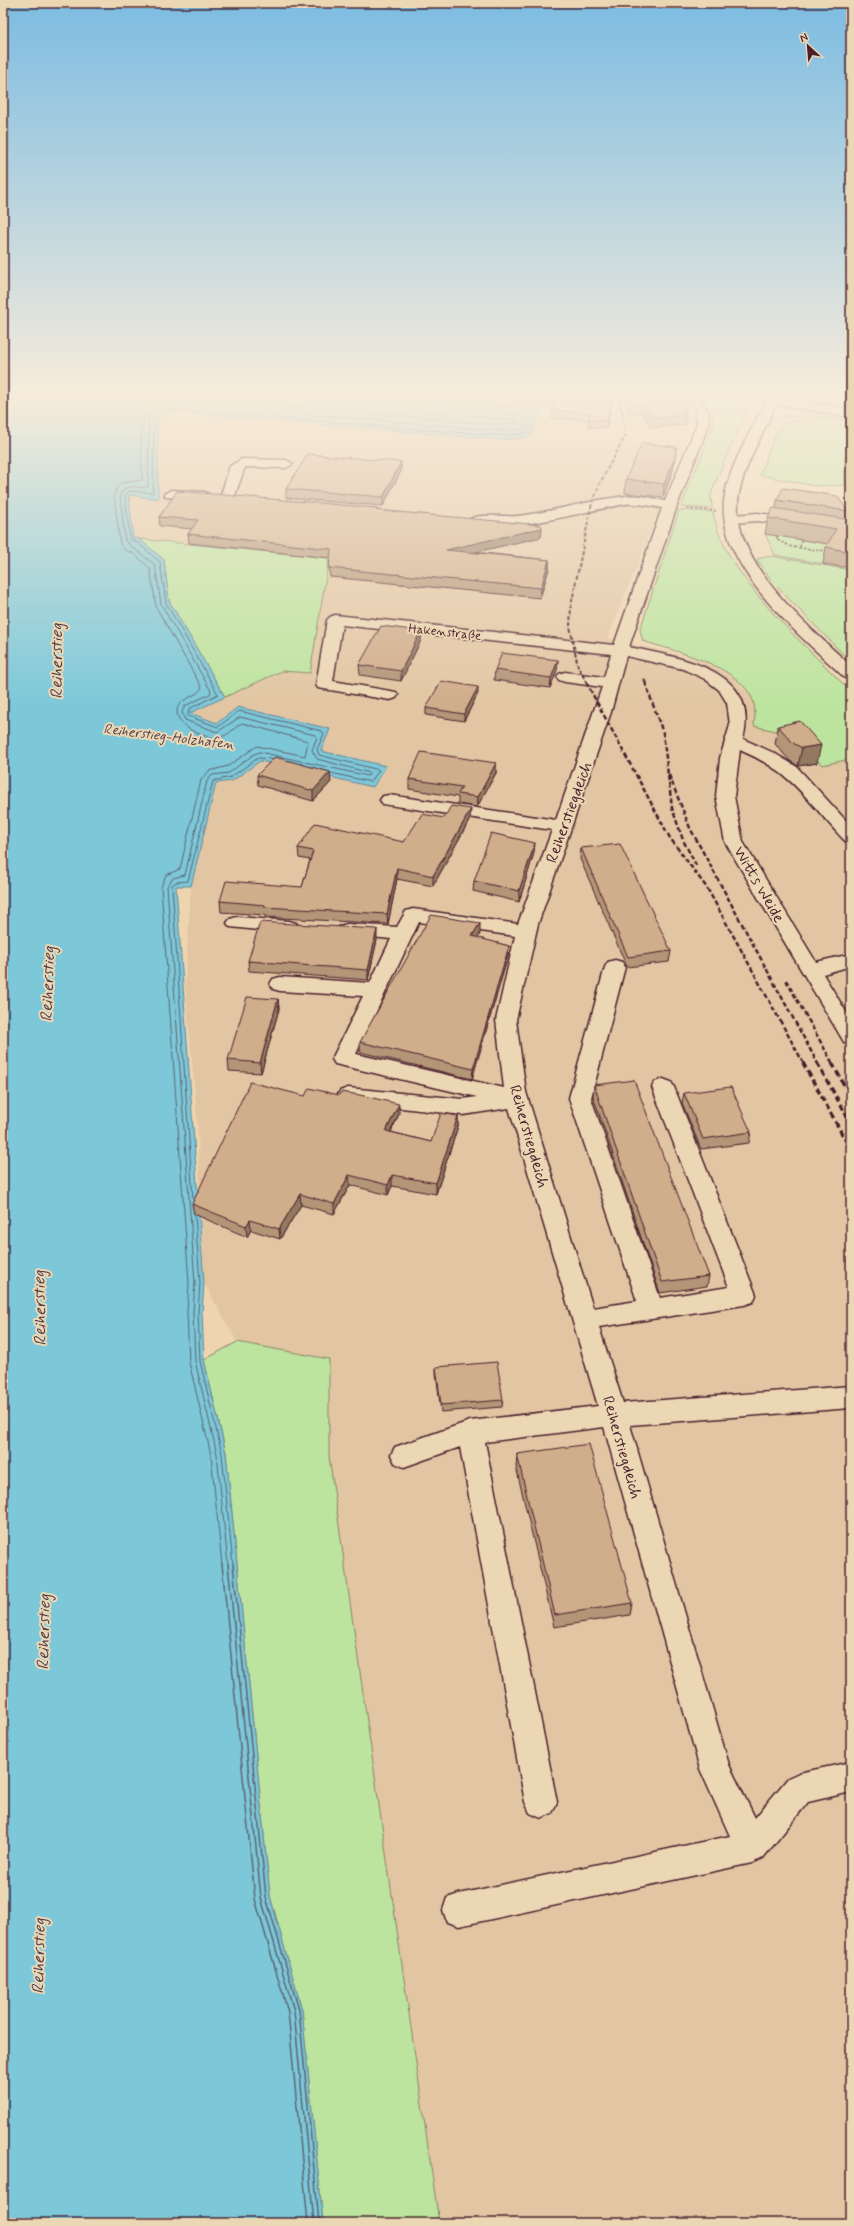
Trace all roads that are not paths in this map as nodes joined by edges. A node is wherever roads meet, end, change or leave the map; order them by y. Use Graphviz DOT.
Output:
graph roads {
  1 [pos="227,498"];
  2 [pos="673,498"];
  3 [pos="732,498"];
  4 [pos="241,499"];
  5 [pos="670,506"];
  6 [pos="463,518"];
  7 [pos="733,519"];
  8 [pos="851,531"];
  9 [pos="620,650"];
  10 [pos="851,675"];
  11 [pos="564,677"];
  12 [pos="611,683"];
  13 [pos="390,694"];
  14 [pos="734,742"];
  15 [pos="389,800"];
  16 [pos="563,826"];
  17 [pos="851,837"];
  18 [pos="237,923"];
  19 [pos="309,928"];
  20 [pos="332,929"];
  21 [pos="526,932"];
  22 [pos="404,934"];
  23 [pos="851,960"];
  24 [pos="615,967"];
  25 [pos="811,970"];
  26 [pos="280,984"];
  27 [pos="376,990"];
  28 [pos="851,1037"];
  29 [pos="663,1087"];
  30 [pos="348,1096"];
  31 [pos="518,1100"];
  32 [pos="652,1309"];
  33 [pos="585,1319"];
  34 [pos="851,1397"];
  35 [pos="614,1415"];
  36 [pos="470,1432"];
  37 [pos="404,1455"];
  38 [pos="851,1777"];
  39 [pos="541,1802"];
  40 [pos="752,1847"];
  41 [pos="459,1910"];
  1 -- 4 [label="street"];
  2 -- 5 [label="street, Reiherstiegdeich"];
  3 -- 7 [label="street"];
  5 -- 6 [label="street"];
  5 -- 9 [label="street, Reiherstiegdeich"];
  7 -- 8 [label="street"];
  7 -- 10 [label="street"];
  9 -- 12 [label="street, Reiherstiegdeich"];
  9 -- 13 [label="street, Hakenstraße"];
  9 -- 14 [label="street, Witts Weide"];
  11 -- 12 [label="street"];
  12 -- 16 [label="street, Reiherstiegdeich"];
  14 -- 17 [label="street"];
  14 -- 25 [label="street, Witts Weide"];
  15 -- 16 [label="street"];
  16 -- 21 [label="street, Reiherstiegdeich"];
  18 -- 19 [label="street"];
  20 -- 22 [label="street"];
  21 -- 22 [label="street"];
  21 -- 31 [label="street, Reiherstiegdeich"];
  22 -- 27 [label="street"];
  23 -- 25 [label="street"];
  24 -- 32 [label="street"];
  25 -- 28 [label="street, Witts Weide"];
  26 -- 27 [label="street"];
  27 -- 31 [label="street"];
  29 -- 32 [label="street"];
  30 -- 31 [label="street"];
  31 -- 33 [label="street, Reiherstiegdeich"];
  32 -- 33 [label="street"];
  33 -- 35 [label="street, Reiherstiegdeich"];
  34 -- 35 [label="street"];
  35 -- 36 [label="street"];
  35 -- 40 [label="street, Reiherstiegdeich"];
  36 -- 37 [label="street"];
  36 -- 39 [label="street"];
  38 -- 40 [label="street"];
  40 -- 41 [label="street"];
}
